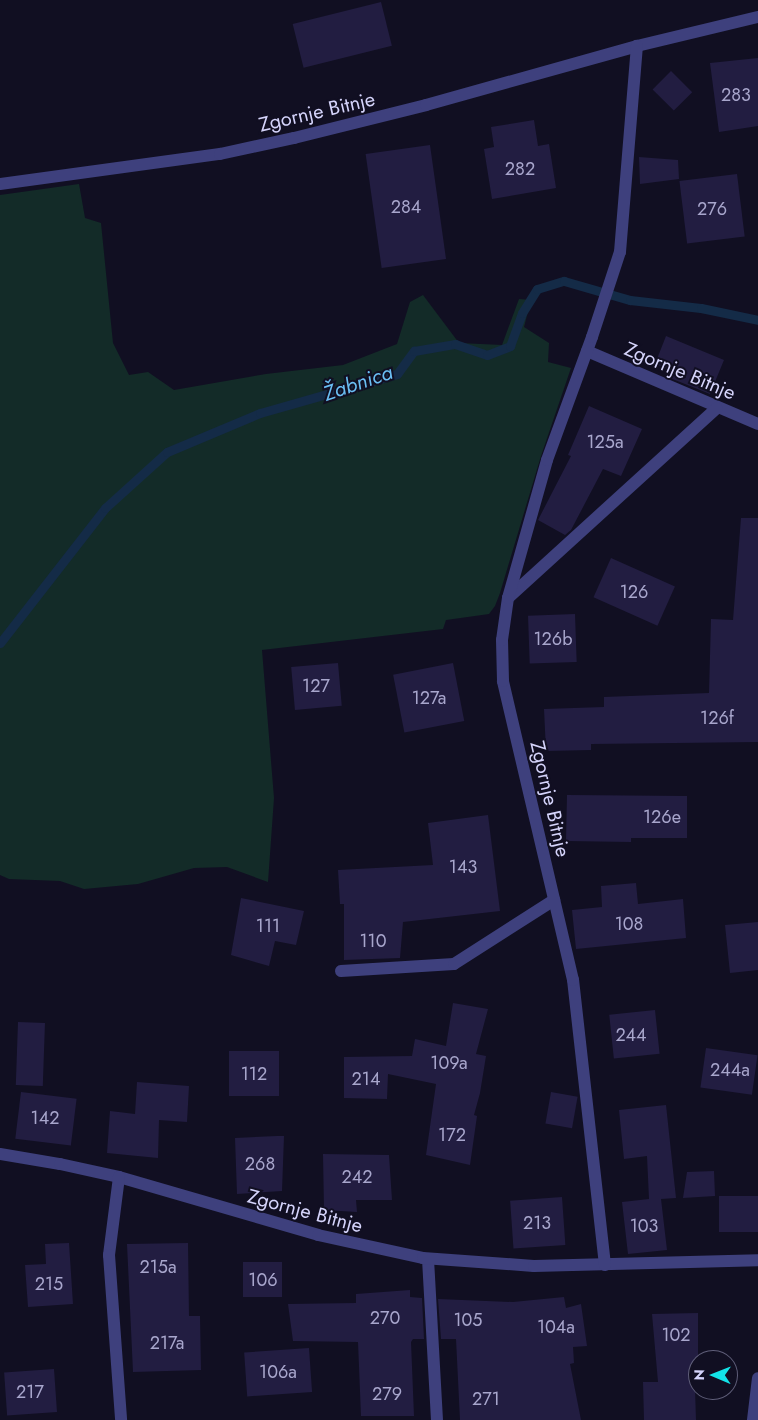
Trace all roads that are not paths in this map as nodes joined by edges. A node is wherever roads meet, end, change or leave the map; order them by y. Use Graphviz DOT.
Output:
graph roads {
  1 [pos="758,17"];
  2 [pos="637,46"];
  3 [pos="0,184"];
  4 [pos="587,351"];
  5 [pos="717,408"];
  6 [pos="758,424"];
  7 [pos="508,598"];
  8 [pos="554,900"];
  9 [pos="342,970"];
  10 [pos="0,1154"];
  11 [pos="119,1177"];
  12 [pos="428,1259"];
  13 [pos="758,1260"];
  14 [pos="605,1265"];
  15 [pos="758,1378"];
  16 [pos="121,1420"];
  17 [pos="437,1420"];
  18 [pos="754,1420"];
  1 -- 2 [label="street, Zgornje Bitnje"];
  2 -- 3 [label="street, Zgornje Bitnje"];
  2 -- 4 [label="street, Zgornje Bitnje"];
  4 -- 5 [label="street, Zgornje Bitnje"];
  4 -- 7 [label="street, Zgornje Bitnje"];
  5 -- 6 [label="street, Zgornje Bitnje"];
  5 -- 7 [label="street"];
  7 -- 8 [label="street, Zgornje Bitnje"];
  8 -- 9 [label="street"];
  8 -- 14 [label="street, Zgornje Bitnje"];
  10 -- 11 [label="street, Zgornje Bitnje"];
  11 -- 12 [label="street, Zgornje Bitnje"];
  11 -- 16 [label="street"];
  12 -- 14 [label="street, Zgornje Bitnje"];
  12 -- 17 [label="street"];
  13 -- 14 [label="street, Zgornje Bitnje"];
  15 -- 18 [label="street"];
}
